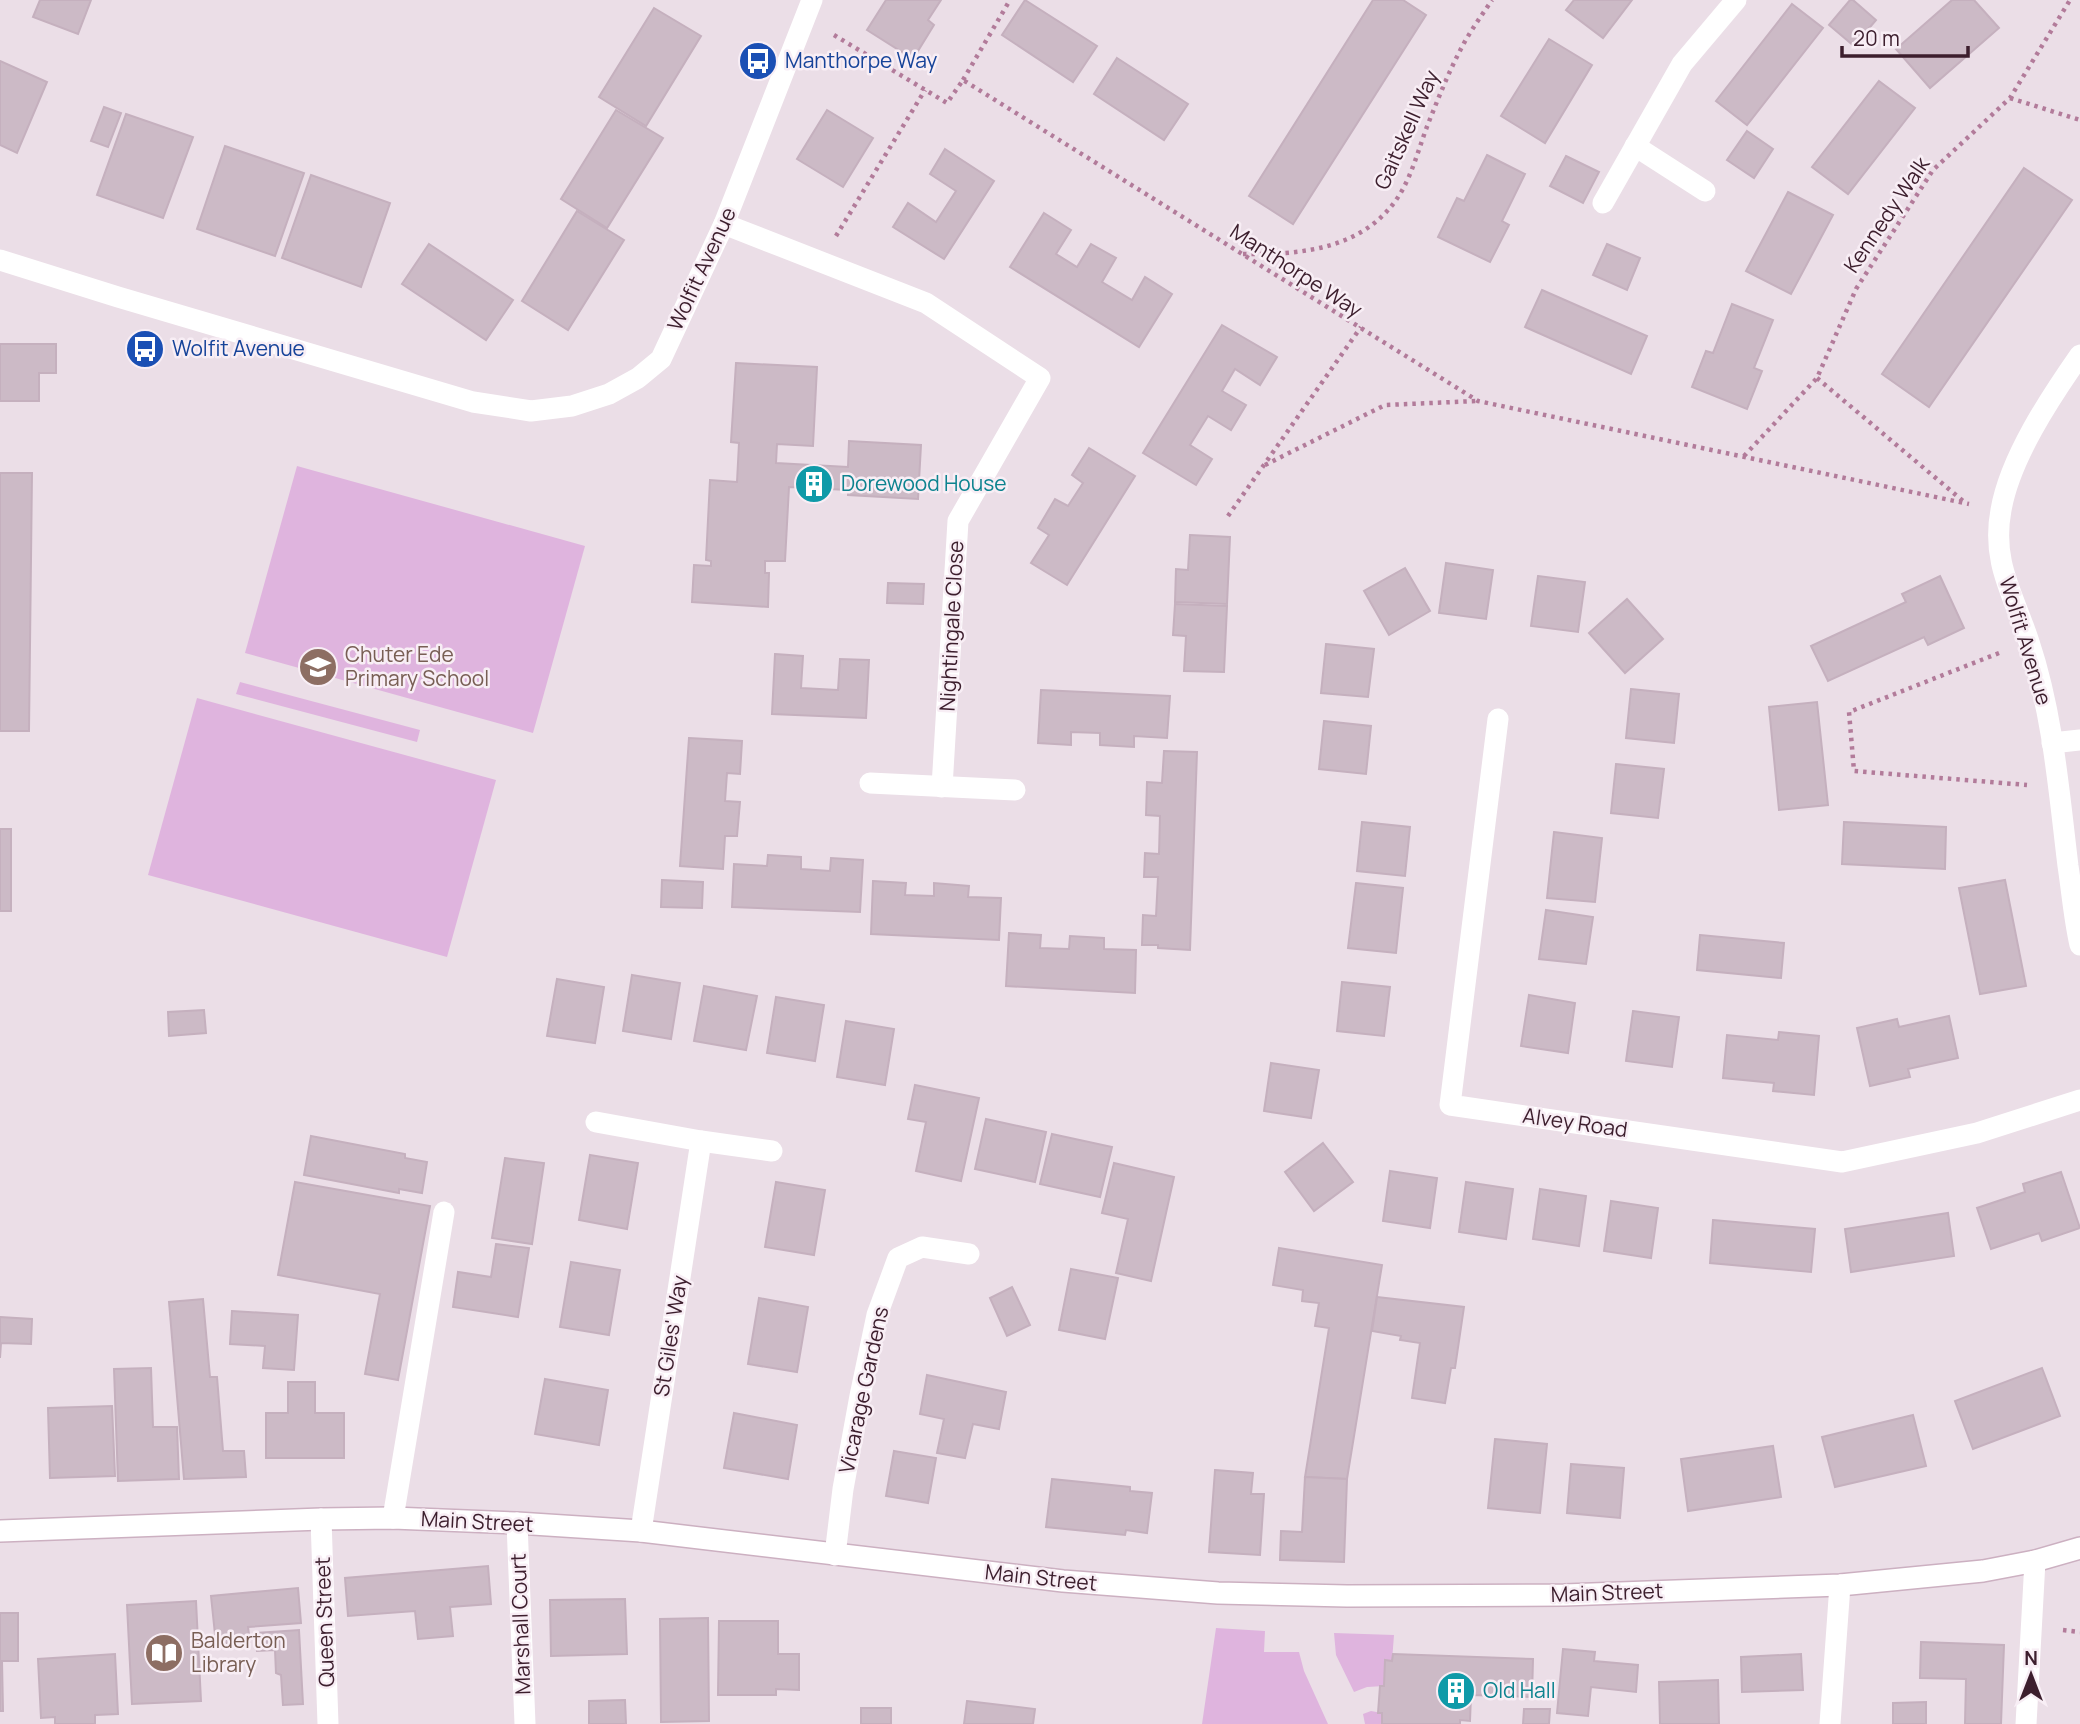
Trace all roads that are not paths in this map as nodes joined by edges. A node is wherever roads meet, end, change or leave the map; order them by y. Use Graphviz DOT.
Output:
graph roads {
  1 [pos="1736,0"];
  2 [pos="809,9"];
  3 [pos="1635,146"];
  4 [pos="1705,191"];
  5 [pos="1603,204"];
  6 [pos="724,224"];
  7 [pos="0,260"];
  8 [pos="2080,355"];
  9 [pos="1498,719"];
  10 [pos="2080,740"];
  11 [pos="2052,743"];
  12 [pos="870,783"];
  13 [pos="942,787"];
  14 [pos="1015,790"];
  15 [pos="2080,945"];
  16 [pos="2080,1100"];
  17 [pos="596,1122"];
  18 [pos="701,1141"];
  19 [pos="772,1151"];
  20 [pos="444,1212"];
  21 [pos="969,1254"];
  22 [pos="394,1518"];
  23 [pos="321,1519"];
  24 [pos="517,1523"];
  25 [pos="0,1531"];
  26 [pos="641,1531"];
  27 [pos="2080,1548"];
  28 [pos="835,1555"];
  29 [pos="2035,1561"];
  30 [pos="1840,1585"];
  31 [pos="328,1724"];
  32 [pos="525,1724"];
  33 [pos="1830,1724"];
  34 [pos="2026,1724"];
  1 -- 3 [label="street"];
  2 -- 6 [label="street, Wolfit Avenue"];
  3 -- 4 [label="street"];
  3 -- 5 [label="street"];
  6 -- 7 [label="street, Wolfit Avenue"];
  6 -- 13 [label="street, Nightingale Close"];
  8 -- 11 [label="street, Wolfit Avenue"];
  9 -- 16 [label="street, Alvey Road"];
  10 -- 11 [label="street"];
  11 -- 15 [label="street, Wolfit Avenue"];
  12 -- 13 [label="street"];
  13 -- 14 [label="street"];
  17 -- 18 [label="street"];
  18 -- 19 [label="street"];
  18 -- 26 [label="street, St Giles' Way"];
  20 -- 22 [label="street"];
  21 -- 28 [label="street, Vicarage Gardens"];
  22 -- 23 [label="street, Main Street"];
  22 -- 24 [label="street, Main Street"];
  23 -- 25 [label="street, Main Street"];
  23 -- 31 [label="street, Queen Street"];
  24 -- 26 [label="street, Main Street"];
  24 -- 32 [label="street, Marshall Court"];
  26 -- 28 [label="street, Main Street"];
  27 -- 29 [label="street, Main Street"];
  28 -- 30 [label="street, Main Street"];
  29 -- 30 [label="street, Main Street"];
  29 -- 34 [label="street"];
  30 -- 33 [label="street"];
}
